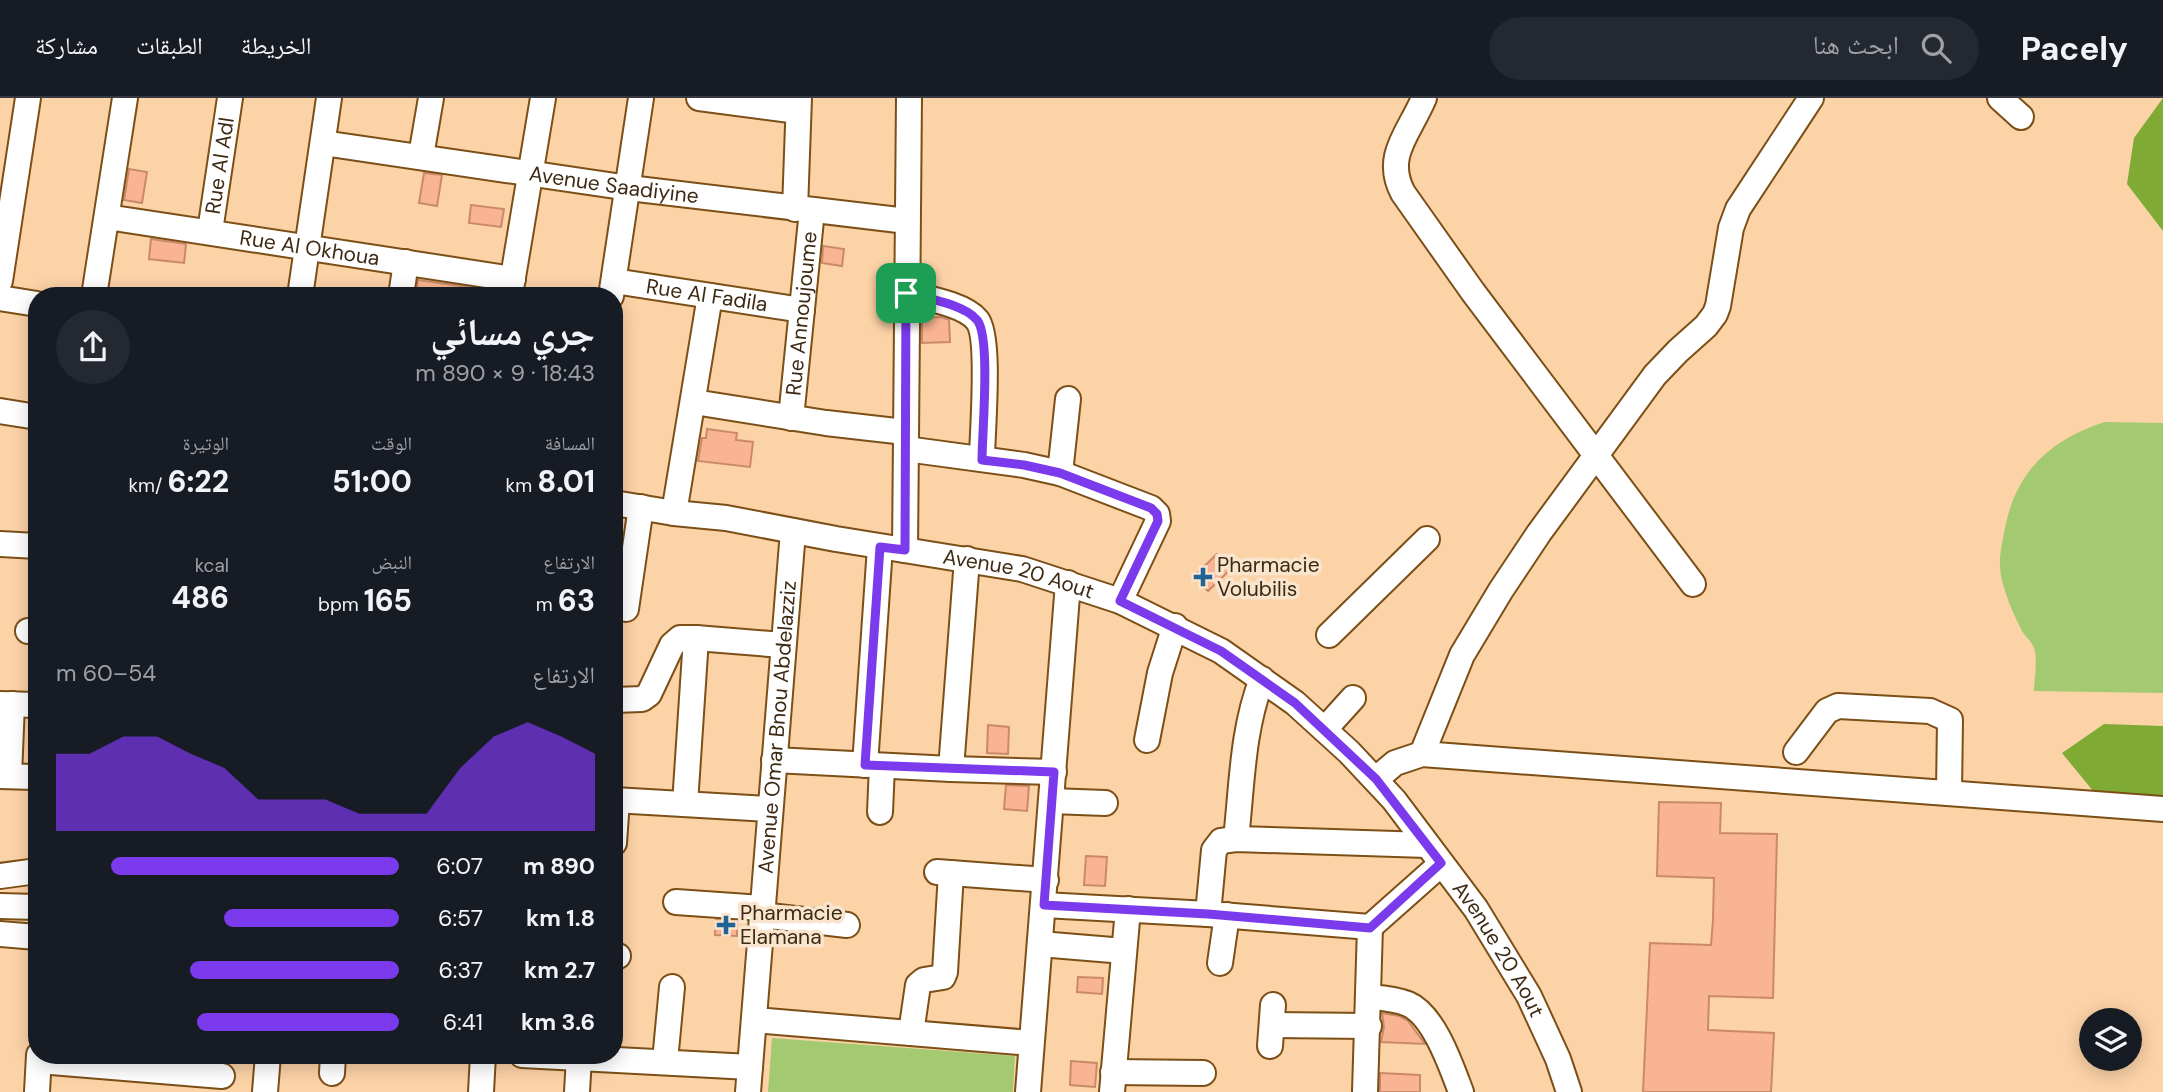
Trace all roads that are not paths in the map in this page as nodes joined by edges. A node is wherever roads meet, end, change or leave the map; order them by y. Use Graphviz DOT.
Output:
graph roads {
  1 [pos="28,98"];
  2 [pos="125,98"];
  3 [pos="230,98"];
  4 [pos="329,98"];
  5 [pos="431,98"];
  6 [pos="543,98"];
  7 [pos="641,98"];
  8 [pos="699,98"];
  9 [pos="909,98"];
  10 [pos="1424,98"];
  11 [pos="1811,98"];
  12 [pos="2000,98"];
  13 [pos="799,104"];
  14 [pos="2021,117"];
  15 [pos="323,143"];
  16 [pos="421,156"];
  17 [pos="532,173"];
  18 [pos="629,188"];
  19 [pos="803,209"];
  20 [pos="107,217"];
  21 [pos="907,221"];
  22 [pos="210,231"];
  23 [pos="307,247"];
  24 [pos="406,262"];
  25 [pos="0,281"];
  26 [pos="95,287"];
  27 [pos="301,287"];
  28 [pos="402,287"];
  29 [pos="511,287"];
  30 [pos="612,287"];
  31 [pos="623,289"];
  32 [pos="906,293"];
  33 [pos="710,296"];
  34 [pos="0,298"];
  35 [pos="28,303"];
  36 [pos="802,310"];
  37 [pos="1068,399"];
  38 [pos="694,402"];
  39 [pos="0,411"];
  40 [pos="28,416"];
  41 [pos="791,418"];
  42 [pos="905,441"];
  43 [pos="1596,456"];
  44 [pos="982,460"];
  45 [pos="1060,473"];
  46 [pos="623,504"];
  47 [pos="641,507"];
  48 [pos="674,513"];
  49 [pos="793,531"];
  50 [pos="1427,539"];
  51 [pos="0,544"];
  52 [pos="28,546"];
  53 [pos="880,547"];
  54 [pos="905,550"];
  55 [pos="967,559"];
  56 [pos="1068,583"];
  57 [pos="1693,584"];
  58 [pos="1120,601"];
  59 [pos="626,609"];
  60 [pos="1175,626"];
  61 [pos="1329,635"];
  62 [pos="696,638"];
  63 [pos="782,645"];
  64 [pos="1262,679"];
  65 [pos="1353,698"];
  66 [pos="623,700"];
  67 [pos="16,704"];
  68 [pos="1325,729"];
  69 [pos="1147,740"];
  70 [pos="1796,751"];
  71 [pos="1422,754"];
  72 [pos="774,760"];
  73 [pos="874,765"];
  74 [pos="951,769"];
  75 [pos="1054,772"];
  76 [pos="4,776"];
  77 [pos="28,777"];
  78 [pos="1376,779"];
  79 [pos="1949,793"];
  80 [pos="623,800"];
  81 [pos="1051,801"];
  82 [pos="1105,803"];
  83 [pos="685,804"];
  84 [pos="2163,808"];
  85 [pos="770,809"];
  86 [pos="880,812"];
  87 [pos="1236,839"];
  88 [pos="1434,854"];
  89 [pos="28,872"];
  90 [pos="0,876"];
  91 [pos="1046,880"];
  92 [pos="676,902"];
  93 [pos="1044,905"];
  94 [pos="0,906"];
  95 [pos="28,907"];
  96 [pos="1128,909"];
  97 [pos="762,911"];
  98 [pos="1218,914"];
  99 [pos="847,925"];
  100 [pos="1370,928"];
  101 [pos="0,934"];
  102 [pos="28,936"];
  103 [pos="1040,944"];
  104 [pos="1124,951"];
  105 [pos="1220,963"];
  106 [pos="672,987"];
  107 [pos="1370,997"];
  108 [pos="754,1020"];
  109 [pos="1272,1025"];
  110 [pos="1369,1026"];
  111 [pos="911,1033"];
  112 [pos="1031,1043"];
  113 [pos="623,1059"];
  114 [pos="666,1061"];
  115 [pos="39,1064"];
  116 [pos="108,1064"];
  117 [pos="267,1064"];
  118 [pos="483,1064"];
  119 [pos="579,1064"];
  120 [pos="750,1067"];
  121 [pos="1203,1073"];
  122 [pos="222,1074"];
  123 [pos="1112,1082"];
  124 [pos="37,1092"];
  125 [pos="265,1092"];
  126 [pos="481,1092"];
  127 [pos="578,1092"];
  128 [pos="748,1092"];
  129 [pos="1028,1092"];
  130 [pos="1365,1092"];
  131 [pos="1461,1092"];
  132 [pos="1569,1092"];
  1 -- 25 [label="street"];
  2 -- 20 [label="street"];
  3 -- 22 [label="street, Rue Al Adl"];
  4 -- 15 [label="street"];
  5 -- 16 [label="street"];
  6 -- 17 [label="street"];
  7 -- 18 [label="street"];
  8 -- 13 [label="street"];
  9 -- 21 [label="street"];
  10 -- 43 [label="street"];
  11 -- 43 [label="street"];
  12 -- 14 [label="street"];
  13 -- 19 [label="street, Rue Annoujoume"];
  15 -- 16 [label="street, Avenue Saadiyine"];
  15 -- 23 [label="street"];
  16 -- 17 [label="street, Avenue Saadiyine"];
  17 -- 18 [label="street, Avenue Saadiyine"];
  17 -- 29 [label="street"];
  18 -- 19 [label="street, Avenue Saadiyine"];
  18 -- 30 [label="street"];
  19 -- 21 [label="street, Avenue Saadiyine"];
  19 -- 36 [label="street, Rue Annoujoume"];
  20 -- 22 [label="street, Rue Al Okhoua"];
  20 -- 26 [label="street"];
  21 -- 32 [label="street"];
  22 -- 23 [label="street, Rue Al Okhoua"];
  23 -- 24 [label="street, Rue Al Okhoua"];
  23 -- 27 [label="street"];
  24 -- 28 [label="street"];
  24 -- 29 [label="street, Rue Al Okhoua"];
  31 -- 33 [label="street, Rue Al Fadila"];
  32 -- 42 [label="street"];
  32 -- 44 [label="street"];
  33 -- 36 [label="street, Rue Al Fadila"];
  33 -- 38 [label="street"];
  34 -- 35 [label="street"];
  36 -- 41 [label="street, Rue Annoujoume"];
  37 -- 45 [label="street"];
  38 -- 41 [label="street"];
  38 -- 48 [label="street"];
  39 -- 40 [label="street"];
  41 -- 42 [label="street"];
  42 -- 44 [label="street"];
  42 -- 54 [label="street"];
  43 -- 57 [label="street"];
  43 -- 71 [label="street"];
  44 -- 45 [label="street"];
  45 -- 58 [label="street"];
  46 -- 47 [label="street, Avenue 20 Aout"];
  47 -- 48 [label="street, Avenue 20 Aout"];
  47 -- 59 [label="street"];
  48 -- 49 [label="street, Avenue 20 Aout"];
  49 -- 53 [label="street, Avenue 20 Aout"];
  49 -- 63 [label="street, Avenue Omar Bnou Abdelazziz"];
  50 -- 61 [label="street"];
  51 -- 52 [label="street"];
  53 -- 54 [label="street, Avenue 20 Aout"];
  53 -- 73 [label="street"];
  54 -- 55 [label="street, Avenue 20 Aout"];
  55 -- 56 [label="street, Avenue 20 Aout"];
  55 -- 74 [label="street"];
  56 -- 58 [label="street, Avenue 20 Aout"];
  56 -- 75 [label="street"];
  58 -- 60 [label="street, Avenue 20 Aout"];
  60 -- 64 [label="street, Avenue 20 Aout"];
  60 -- 69 [label="street"];
  62 -- 63 [label="street"];
  62 -- 66 [label="street"];
  62 -- 83 [label="street"];
  63 -- 72 [label="street, Avenue Omar Bnou Abdelazziz"];
  64 -- 68 [label="street, Avenue 20 Aout"];
  64 -- 87 [label="street"];
  65 -- 68 [label="street"];
  67 -- 76 [label="street"];
  68 -- 78 [label="street, Avenue 20 Aout"];
  70 -- 79 [label="street"];
  71 -- 78 [label="street"];
  71 -- 79 [label="street"];
  72 -- 73 [label="street"];
  72 -- 85 [label="street, Avenue Omar Bnou Abdelazziz"];
  73 -- 74 [label="street"];
  73 -- 86 [label="street"];
  74 -- 75 [label="street"];
  75 -- 81 [label="street"];
  76 -- 77 [label="street"];
  78 -- 88 [label="street, Avenue 20 Aout"];
  79 -- 84 [label="street"];
  80 -- 83 [label="street"];
  81 -- 82 [label="street"];
  81 -- 91 [label="street"];
  83 -- 85 [label="street"];
  85 -- 97 [label="street, Avenue Omar Bnou Abdelazziz"];
  87 -- 88 [label="street"];
  87 -- 98 [label="street"];
  88 -- 100 [label="street"];
  88 -- 132 [label="street, Avenue 20 Aout"];
  89 -- 90 [label="street"];
  91 -- 93 [label="street"];
  91 -- 111 [label="street"];
  92 -- 97 [label="street"];
  93 -- 96 [label="street"];
  93 -- 103 [label="street"];
  94 -- 95 [label="street"];
  96 -- 98 [label="street"];
  96 -- 104 [label="street"];
  97 -- 99 [label="street"];
  97 -- 108 [label="street, Avenue Omar Bnou Abdelazziz"];
  98 -- 100 [label="street"];
  98 -- 105 [label="street"];
  100 -- 107 [label="street"];
  101 -- 102 [label="street"];
  103 -- 104 [label="street"];
  103 -- 112 [label="street"];
  104 -- 123 [label="street"];
  106 -- 114 [label="street"];
  107 -- 110 [label="street"];
  107 -- 131 [label="street"];
  108 -- 111 [label="street"];
  108 -- 120 [label="street, Avenue Omar Bnou Abdelazziz"];
  109 -- 110 [label="street"];
  110 -- 130 [label="street"];
  111 -- 112 [label="street"];
  112 -- 129 [label="street"];
  113 -- 114 [label="street"];
  114 -- 120 [label="street"];
  115 -- 124 [label="street"];
  116 -- 122 [label="street"];
  117 -- 125 [label="street"];
  118 -- 126 [label="street"];
  119 -- 127 [label="street"];
  120 -- 128 [label="street, Avenue Omar Bnou Abdelazziz"];
  121 -- 123 [label="street"];
}
